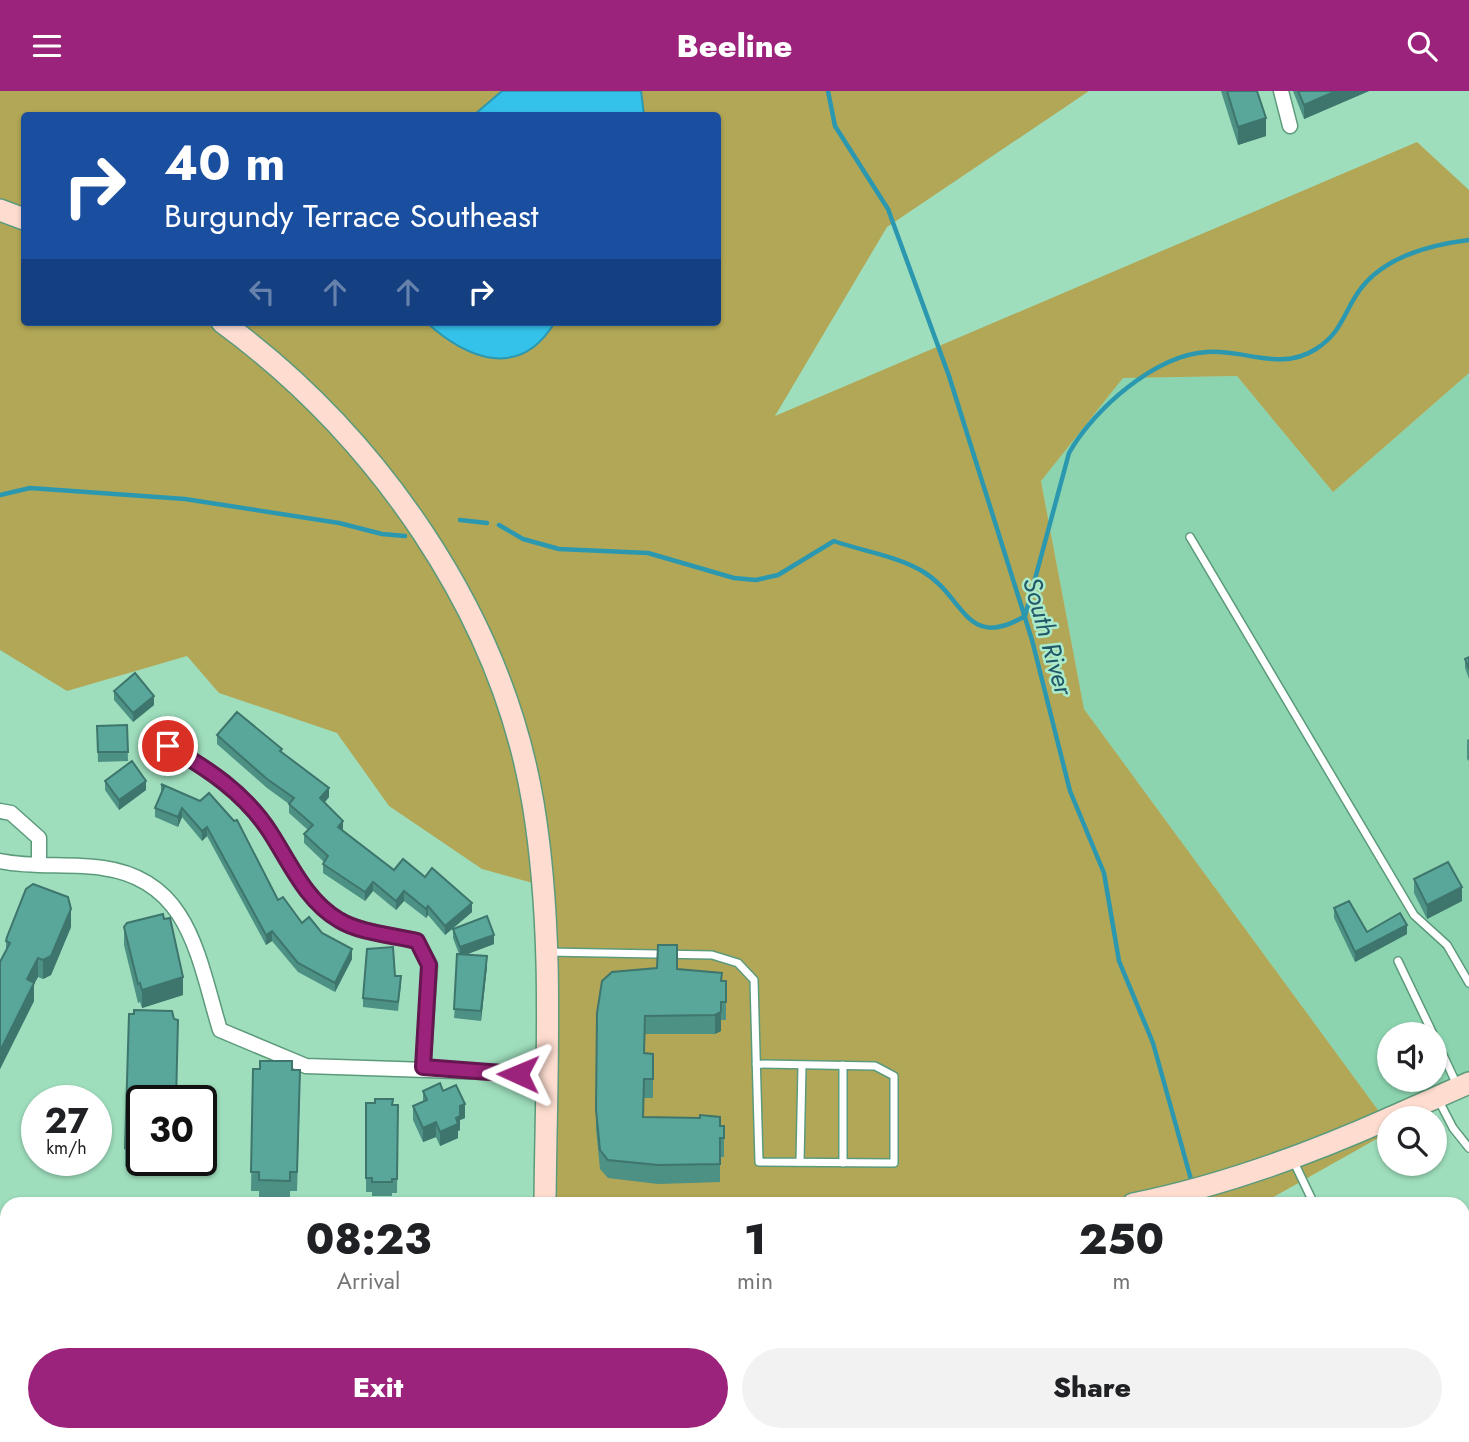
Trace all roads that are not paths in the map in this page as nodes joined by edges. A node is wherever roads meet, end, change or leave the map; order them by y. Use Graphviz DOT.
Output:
graph roads {
  1 [pos="1282,91"];
  2 [pos="1290,125"];
  3 [pos="0,210"];
  4 [pos="21,218"];
  5 [pos="227,326"];
  6 [pos="1191,537"];
  7 [pos="168,746"];
  8 [pos="0,811"];
  9 [pos="0,861"];
  10 [pos="39,863"];
  11 [pos="547,952"];
  12 [pos="1398,961"];
  13 [pos="1469,983"];
  14 [pos="1427,1022"];
  15 [pos="1447,1057"];
  16 [pos="757,1063"];
  17 [pos="843,1065"];
  18 [pos="802,1066"];
  19 [pos="423,1067"];
  20 [pos="546,1073"];
  21 [pos="1464,1085"];
  22 [pos="1437,1097"];
  23 [pos="1417,1106"];
  24 [pos="1377,1123"];
  25 [pos="1469,1148"];
  26 [pos="1293,1159"];
  27 [pos="800,1162"];
  28 [pos="843,1163"];
  29 [pos="545,1197"];
  30 [pos="1167,1197"];
  31 [pos="1311,1197"];
  1 -- 2 [label="street"];
  3 -- 4 [label="main road"];
  5 -- 11 [label="main road"];
  6 -- 13 [label="lane"];
  7 -- 19 [label="street"];
  8 -- 10 [label="street"];
  9 -- 10 [label="street"];
  10 -- 19 [label="street"];
  11 -- 16 [label="lane"];
  11 -- 20 [label="main road"];
  12 -- 14 [label="lane"];
  15 -- 21 [label="lane"];
  16 -- 18 [label="lane"];
  16 -- 27 [label="lane"];
  17 -- 18 [label="lane"];
  17 -- 28 [label="lane"];
  17 -- 28 [label="lane"];
  18 -- 27 [label="lane"];
  19 -- 20 [label="street"];
  20 -- 29 [label="main road"];
  21 -- 22 [label="main road"];
  22 -- 23 [label="main road"];
  22 -- 25 [label="lane"];
  24 -- 26 [label="main road"];
  26 -- 30 [label="main road"];
  26 -- 31 [label="lane"];
  27 -- 28 [label="lane"];
}
